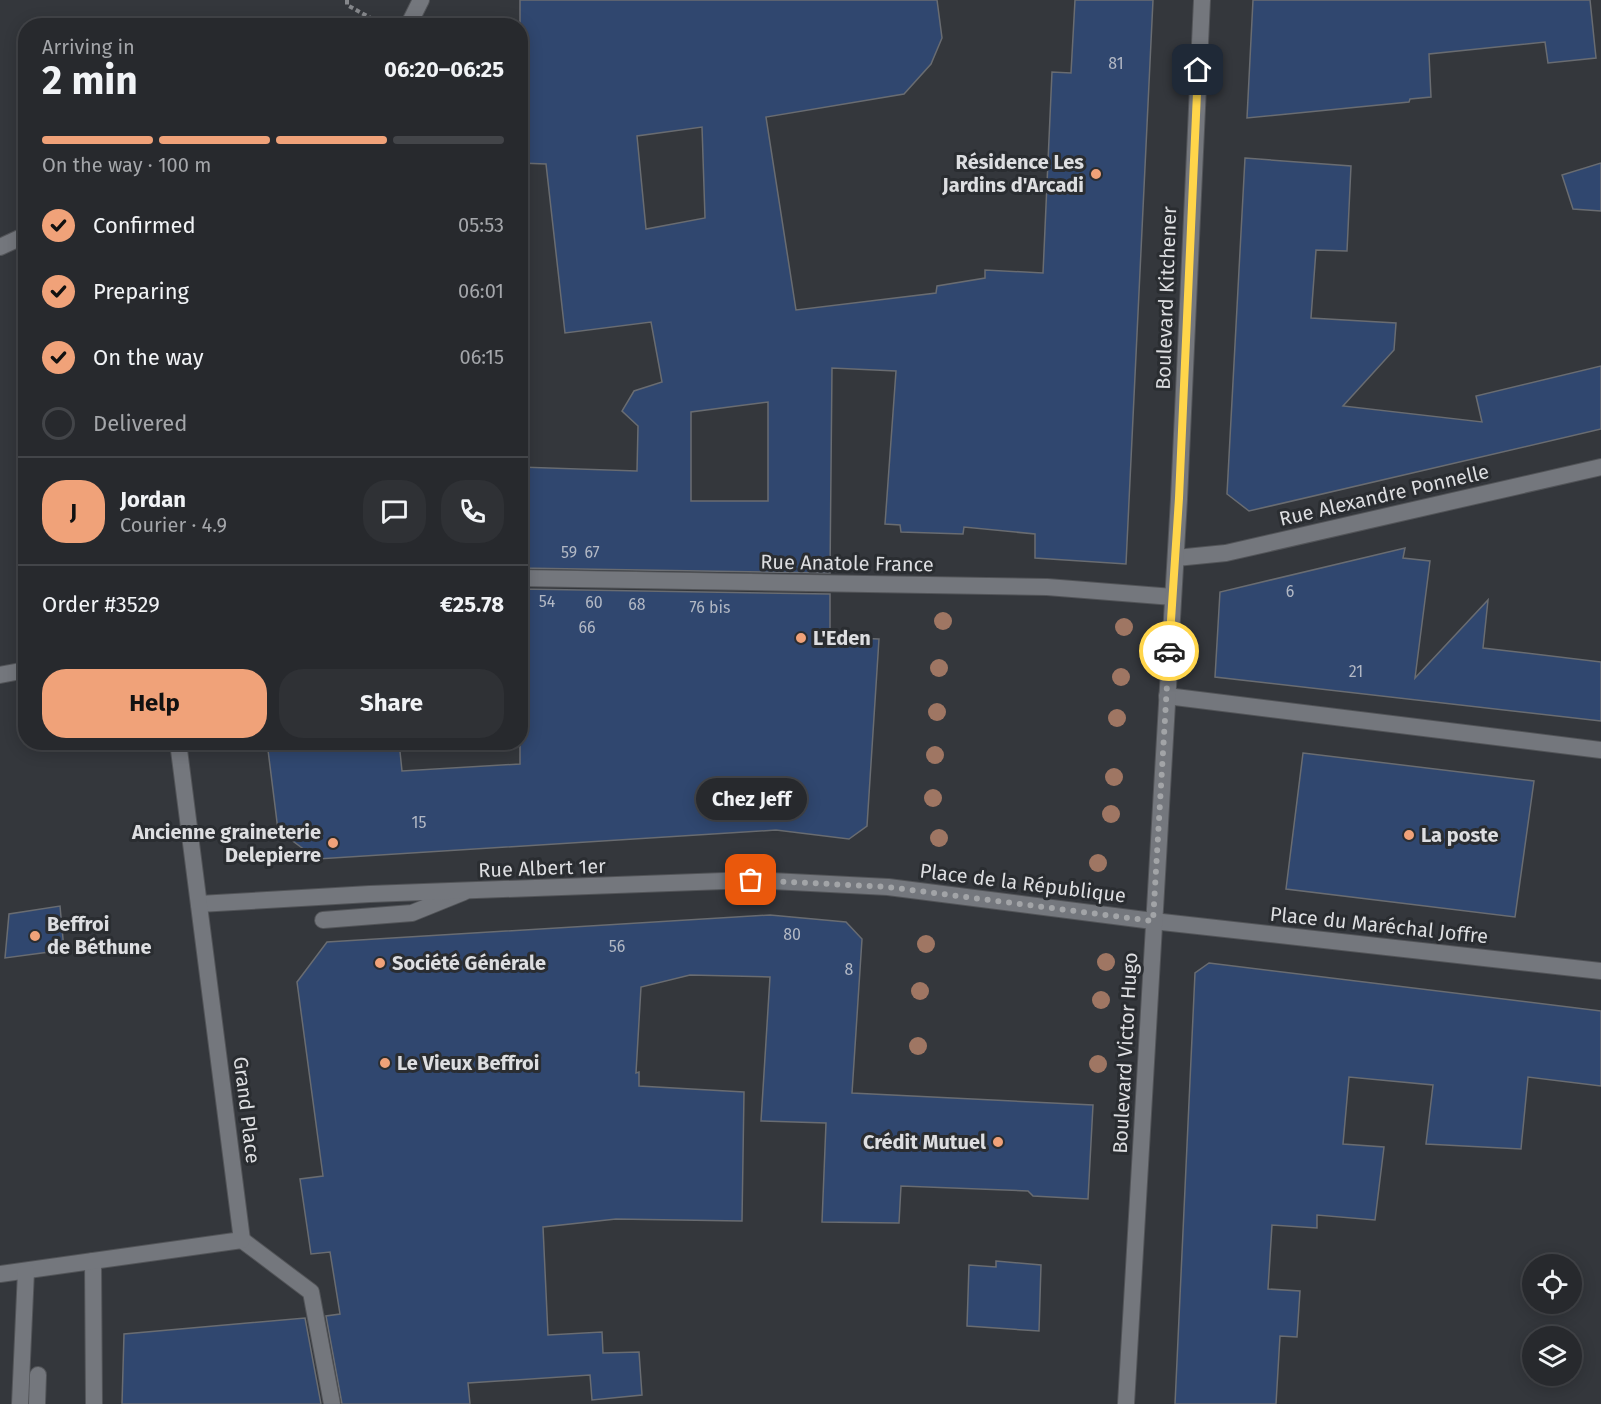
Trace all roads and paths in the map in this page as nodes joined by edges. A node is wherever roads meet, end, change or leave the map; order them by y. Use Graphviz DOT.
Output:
graph roads {
  1 [pos="347,0"];
  2 [pos="421,0"];
  3 [pos="1202,0"];
  4 [pos="370,18"];
  5 [pos="412,18"];
  6 [pos="18,239"];
  7 [pos="0,247"];
  8 [pos="1601,467"];
  9 [pos="1176,558"];
  10 [pos="528,578"];
  11 [pos="1173,597"];
  12 [pos="18,672"];
  13 [pos="0,675"];
  14 [pos="1167,696"];
  15 [pos="179,750"];
  16 [pos="1601,750"];
  17 [pos="888,887"];
  18 [pos="464,892"];
  19 [pos="199,904"];
  20 [pos="323,920"];
  21 [pos="1153,921"];
  22 [pos="1601,971"];
  23 [pos="242,1240"];
  24 [pos="93,1261"];
  25 [pos="26,1271"];
  26 [pos="0,1274"];
  27 [pos="38,1375"];
  28 [pos="20,1404"];
  29 [pos="37,1404"];
  30 [pos="94,1404"];
  31 [pos="333,1404"];
  32 [pos="1126,1404"];
  1 -- 4 [label="path"];
  2 -- 5 [label="street"];
  3 -- 9 [label="street, Boulevard Kitchener"];
  6 -- 7 [label="street"];
  8 -- 9 [label="street, Rue Alexandre Ponnelle"];
  9 -- 11 [label="street, Boulevard Kitchener"];
  10 -- 11 [label="street, Rue Anatole France"];
  11 -- 14 [label="street, Boulevard Victor Hugo"];
  12 -- 13 [label="street"];
  14 -- 16 [label="street"];
  14 -- 21 [label="street, Boulevard Victor Hugo"];
  15 -- 19 [label="street, Grand Place"];
  17 -- 18 [label="street, Rue Albert 1er"];
  17 -- 21 [label="street, Place de la République"];
  18 -- 19 [label="street, Rue Albert 1er"];
  18 -- 20 [label="street"];
  19 -- 23 [label="street, Grand Place"];
  21 -- 22 [label="street, Place du Maréchal Joffre"];
  21 -- 32 [label="street, Boulevard Victor Hugo"];
  23 -- 24 [label="street"];
  23 -- 31 [label="street"];
  24 -- 25 [label="street"];
  24 -- 30 [label="street"];
  25 -- 26 [label="street"];
  25 -- 28 [label="street"];
  27 -- 29 [label="street"];
}
